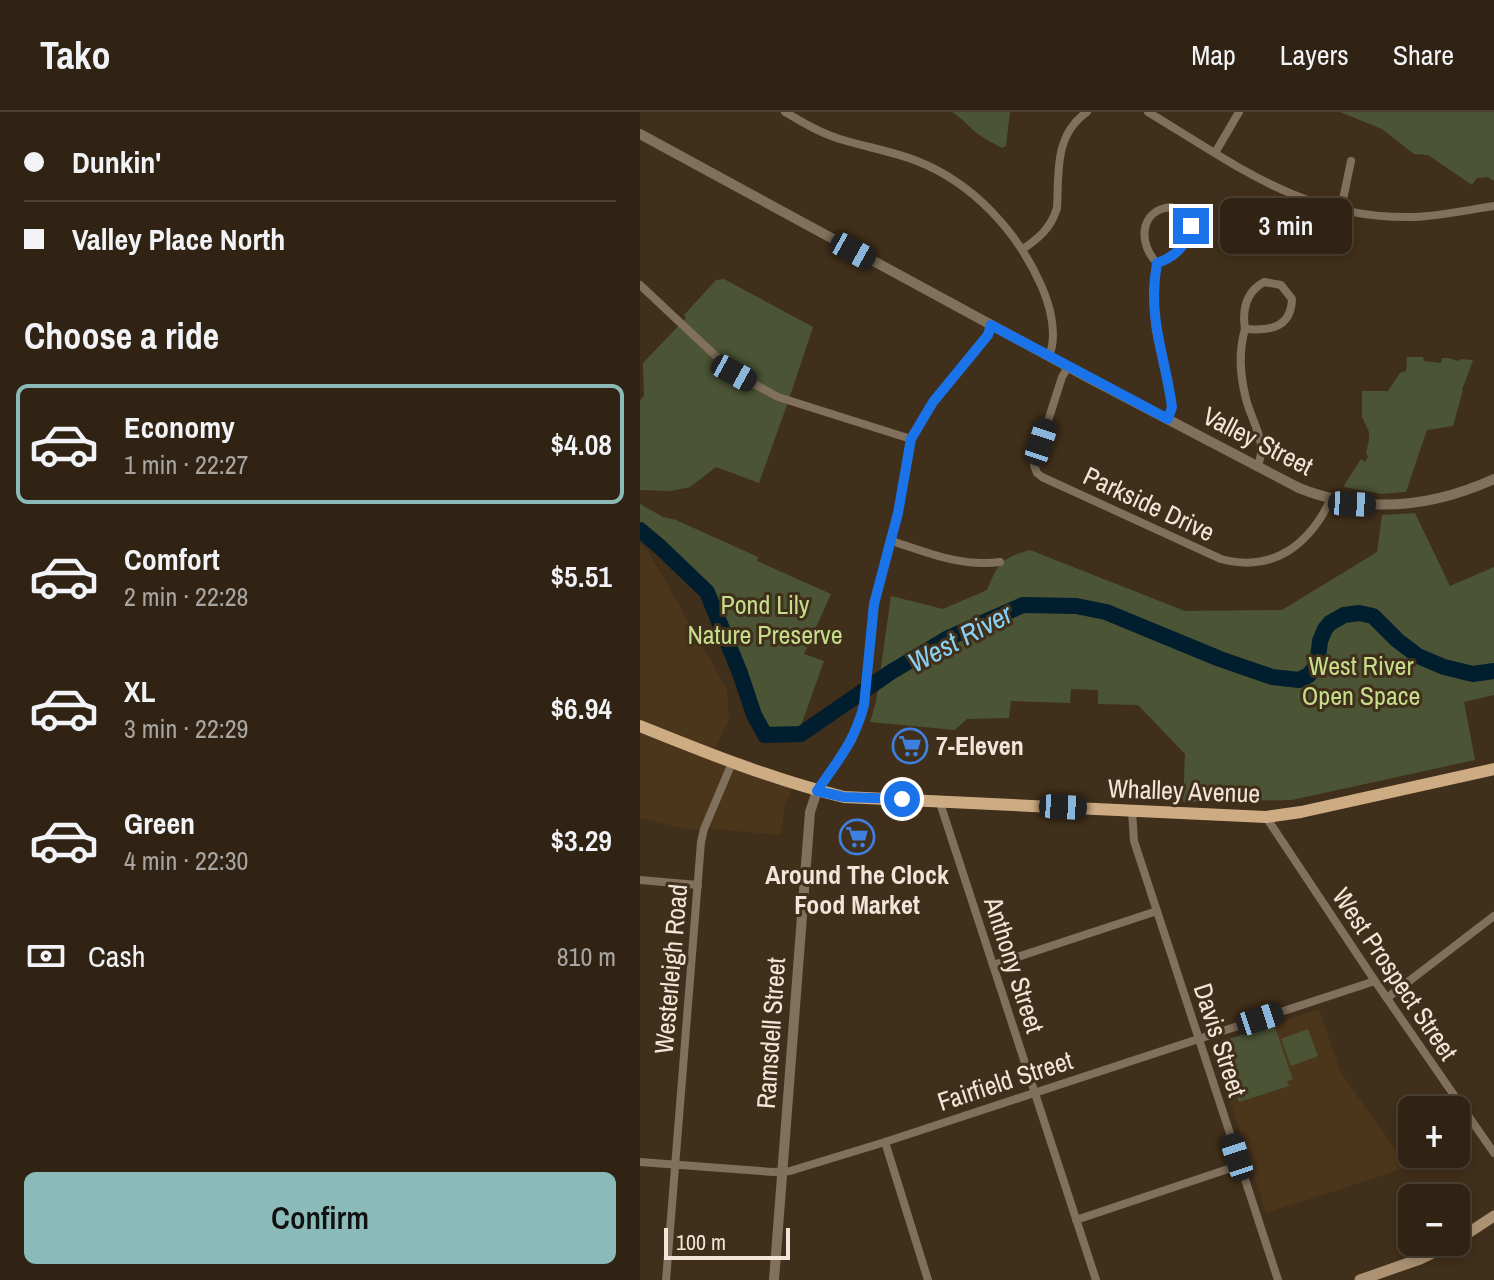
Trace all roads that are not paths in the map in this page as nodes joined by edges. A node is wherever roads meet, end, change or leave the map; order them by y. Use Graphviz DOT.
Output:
graph roads {
  1 [pos="785,112"];
  2 [pos="1087,112"];
  3 [pos="1148,112"];
  4 [pos="1239,112"];
  5 [pos="640,134"];
  6 [pos="1215,153"];
  7 [pos="1351,161"];
  8 [pos="1494,206"];
  9 [pos="1341,209"];
  10 [pos="1023,249"];
  11 [pos="1157,263"];
  12 [pos="640,285"];
  13 [pos="991,325"];
  14 [pos="1245,329"];
  15 [pos="1049,356"];
  16 [pos="1068,367"];
  17 [pos="1168,419"];
  18 [pos="911,439"];
  19 [pos="1257,467"];
  20 [pos="1494,479"];
  21 [pos="1331,499"];
  22 [pos="892,541"];
  23 [pos="1000,562"];
  24 [pos="640,726"];
  25 [pos="732,763"];
  26 [pos="1494,769"];
  27 [pos="817,791"];
  28 [pos="939,800"];
  29 [pos="1132,811"];
  30 [pos="1266,817"];
  31 [pos="640,880"];
  32 [pos="698,885"];
  33 [pos="1157,911"];
  34 [pos="1494,916"];
  35 [pos="993,965"];
  36 [pos="1375,981"];
  37 [pos="1387,998"];
  38 [pos="1198,1040"];
  39 [pos="1036,1092"];
  40 [pos="885,1142"];
  41 [pos="1494,1153"];
  42 [pos="640,1162"];
  43 [pos="675,1165"];
  44 [pos="1240,1165"];
  45 [pos="782,1172"];
  46 [pos="1494,1216"];
  47 [pos="1076,1220"];
  48 [pos="1470,1233"];
  49 [pos="1426,1256"];
  50 [pos="666,1280"];
  51 [pos="774,1280"];
  52 [pos="928,1280"];
  53 [pos="1096,1280"];
  54 [pos="1278,1280"];
  55 [pos="1360,1280"];
  1 -- 10 [label="street"];
  2 -- 10 [label="street"];
  3 -- 6 [label="street"];
  4 -- 6 [label="street"];
  5 -- 13 [label="street, Valley Street"];
  6 -- 9 [label="street"];
  7 -- 9 [label="street"];
  8 -- 9 [label="street"];
  10 -- 15 [label="street"];
  11 -- 11 [label="street"];
  11 -- 17 [label="street"];
  12 -- 18 [label="street"];
  13 -- 15 [label="street, Valley Street"];
  13 -- 18 [label="street"];
  14 -- 14 [label="street"];
  14 -- 19 [label="street"];
  15 -- 16 [label="street, Valley Street"];
  16 -- 17 [label="street, Valley Street"];
  16 -- 21 [label="street, Parkside Drive"];
  17 -- 19 [label="street, Valley Street"];
  18 -- 22 [label="street"];
  19 -- 21 [label="street, Valley Street"];
  20 -- 21 [label="street, Valley Street"];
  22 -- 23 [label="street"];
  22 -- 27 [label="street"];
  24 -- 25 [label="main road, Whalley Avenue"];
  25 -- 27 [label="main road, Whalley Avenue"];
  25 -- 32 [label="street, Westerleigh Road"];
  26 -- 30 [label="main road, Whalley Avenue"];
  27 -- 28 [label="main road, Whalley Avenue"];
  27 -- 45 [label="street, Ramsdell Street"];
  28 -- 29 [label="main road, Whalley Avenue"];
  28 -- 35 [label="street, Anthony Street"];
  29 -- 30 [label="main road, Whalley Avenue"];
  29 -- 33 [label="street, Davis Street"];
  30 -- 36 [label="street, West Prospect Street"];
  31 -- 32 [label="street"];
  32 -- 43 [label="street, Westerleigh Road"];
  33 -- 35 [label="street"];
  33 -- 38 [label="street, Davis Street"];
  34 -- 37 [label="street"];
  35 -- 39 [label="street, Anthony Street"];
  36 -- 37 [label="street, West Prospect Street"];
  36 -- 38 [label="street, Fairfield Street"];
  37 -- 41 [label="street, West Prospect Street"];
  38 -- 39 [label="street, Fairfield Street"];
  38 -- 44 [label="street, Davis Street"];
  39 -- 40 [label="street, Fairfield Street"];
  39 -- 47 [label="street, Anthony Street"];
  40 -- 45 [label="street, Fairfield Street"];
  40 -- 52 [label="street"];
  42 -- 43 [label="street, Fairfield Street"];
  43 -- 45 [label="street, Fairfield Street"];
  43 -- 50 [label="street, Westerleigh Road"];
  44 -- 47 [label="street"];
  44 -- 54 [label="street, Davis Street"];
  45 -- 51 [label="street, Ramsdell Street"];
  46 -- 48 [label="main road"];
  47 -- 53 [label="street, Anthony Street"];
  49 -- 55 [label="main road"];
}
